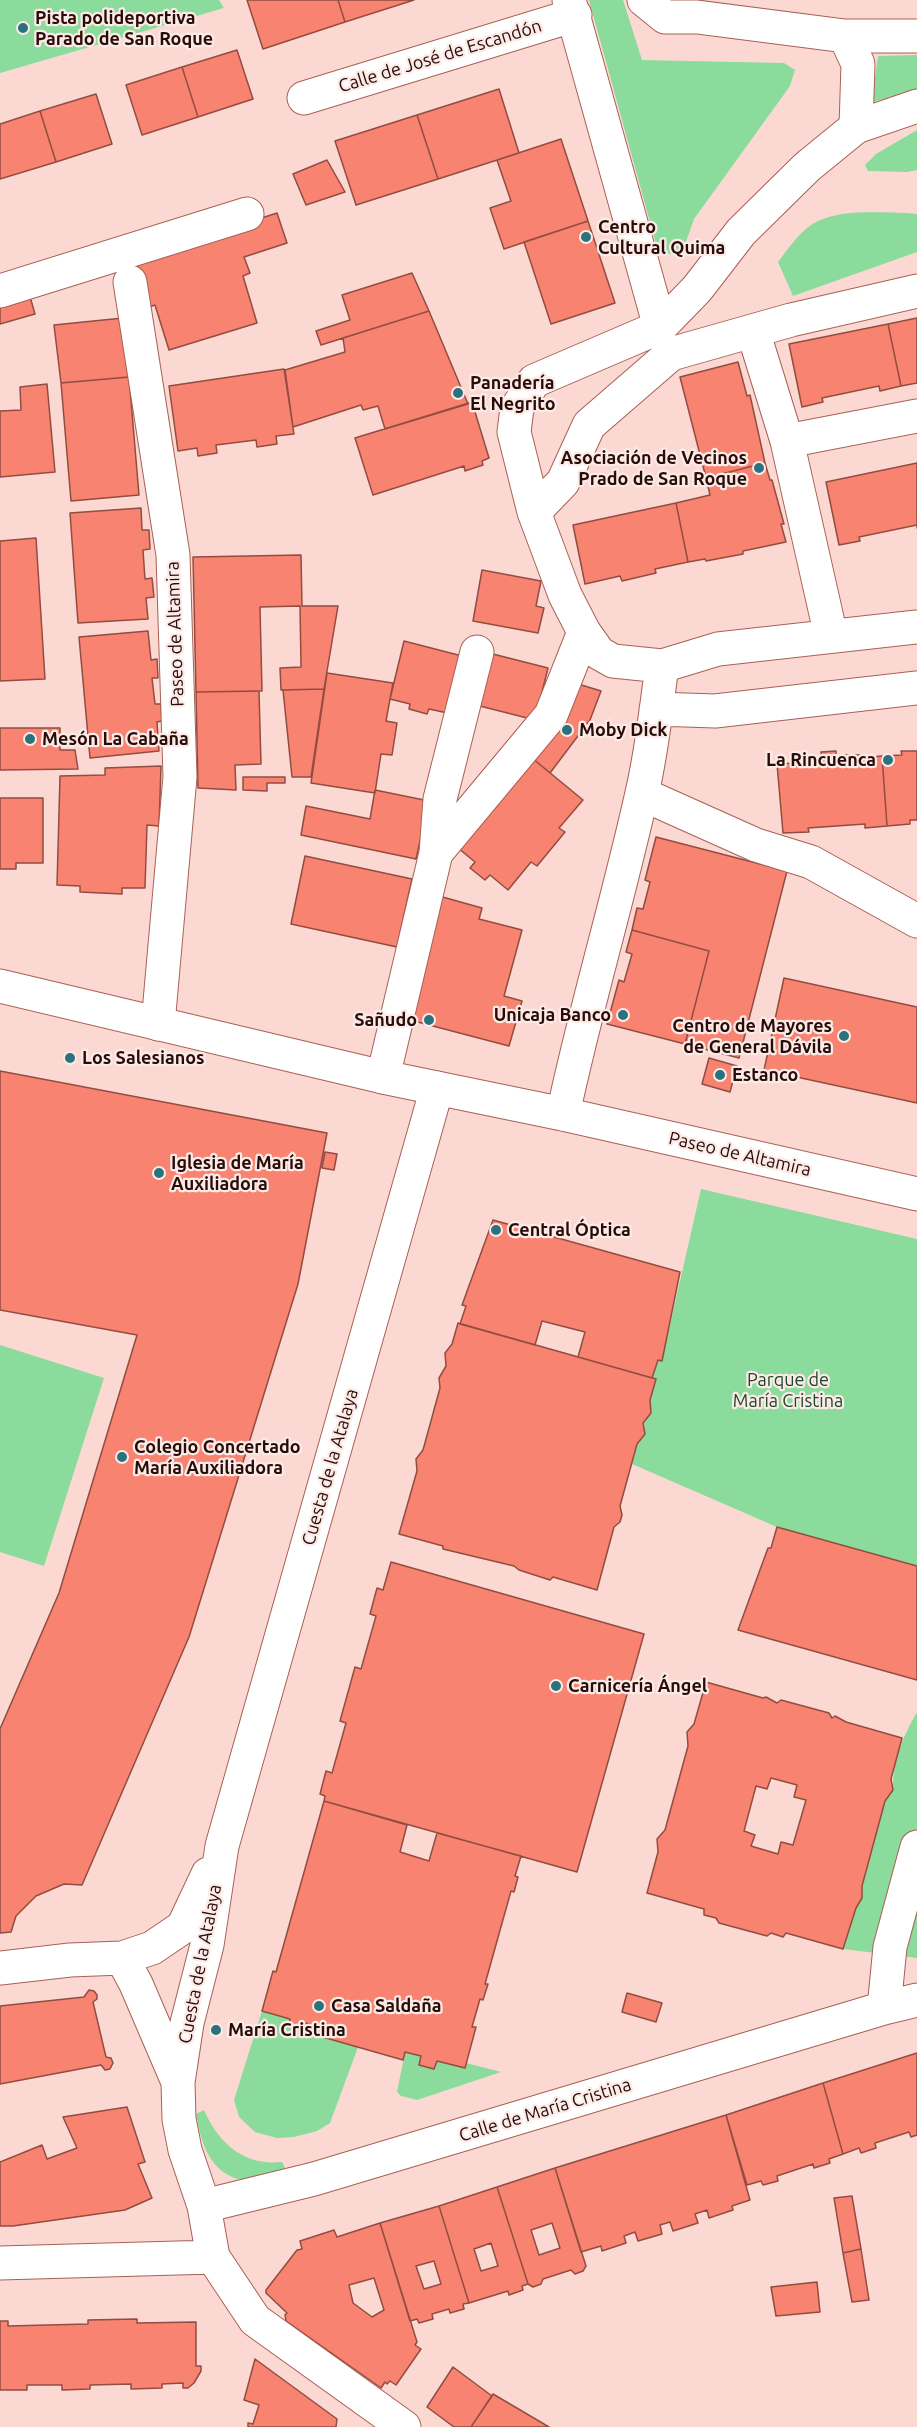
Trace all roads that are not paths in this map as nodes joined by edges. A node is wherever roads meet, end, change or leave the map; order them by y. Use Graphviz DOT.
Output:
graph roads {
  1 [pos="644,0"];
  2 [pos="572,8"];
  3 [pos="845,36"];
  4 [pos="917,36"];
  5 [pos="304,98"];
  6 [pos="917,106"];
  7 [pos="856,127"];
  8 [pos="247,214"];
  9 [pos="130,282"];
  10 [pos="0,291"];
  11 [pos="917,291"];
  12 [pos="660,327"];
  13 [pos="753,331"];
  14 [pos="917,416"];
  15 [pos="787,441"];
  16 [pos="534,512"];
  17 [pos="917,627"];
  18 [pos="584,632"];
  19 [pos="831,636"];
  20 [pos="477,652"];
  21 [pos="662,666"];
  22 [pos="917,688"];
  23 [pos="656,709"];
  24 [pos="642,794"];
  25 [pos="436,853"];
  26 [pos="917,921"];
  27 [pos="0,986"];
  28 [pos="158,1024"];
  29 [pos="383,1077"];
  30 [pos="437,1088"];
  31 [pos="562,1114"];
  32 [pos="917,1194"];
  33 [pos="222,1846"];
  34 [pos="917,1847"];
  35 [pos="122,1958"];
  36 [pos="0,1968"];
  37 [pos="917,2000"];
  38 [pos="884,2008"];
  39 [pos="178,2082"];
  40 [pos="204,2206"];
  41 [pos="213,2257"];
  42 [pos="0,2263"];
  43 [pos="404,2427"];
  1 -- 3 [label="street"];
  2 -- 5 [label="street, Calle de José de Escandón"];
  2 -- 12 [label="street, Calle de José de Escandón"];
  3 -- 4 [label="street"];
  3 -- 7 [label="street"];
  6 -- 7 [label="street"];
  7 -- 12 [label="street"];
  8 -- 10 [label="street"];
  9 -- 28 [label="street, Paseo de Altamira"];
  11 -- 13 [label="street"];
  12 -- 16 [label="street"];
  13 -- 15 [label="street"];
  13 -- 16 [label="street"];
  14 -- 15 [label="street"];
  15 -- 19 [label="street"];
  16 -- 18 [label="street"];
  17 -- 19 [label="street"];
  18 -- 21 [label="street"];
  18 -- 25 [label="street"];
  19 -- 21 [label="street"];
  20 -- 25 [label="street"];
  21 -- 23 [label="street"];
  22 -- 23 [label="street"];
  23 -- 24 [label="street"];
  24 -- 26 [label="street"];
  24 -- 31 [label="street"];
  25 -- 29 [label="street"];
  27 -- 28 [label="street, Paseo de Altamira"];
  28 -- 29 [label="street, Paseo de Altamira"];
  29 -- 30 [label="street, Paseo de Altamira"];
  30 -- 31 [label="street, Paseo de Altamira"];
  30 -- 33 [label="street, Cuesta de la Atalaya"];
  31 -- 32 [label="street, Paseo de Altamira"];
  33 -- 35 [label="street, Cuesta de la Atalaya"];
  33 -- 39 [label="street, Cuesta de la Atalaya"];
  34 -- 38 [label="street"];
  35 -- 36 [label="street"];
  35 -- 39 [label="street, Cuesta de la Atalaya"];
  37 -- 38 [label="street, Calle de María Cristina"];
  38 -- 40 [label="street, Calle de María Cristina"];
  39 -- 40 [label="street, Cuesta de la Atalaya"];
  40 -- 41 [label="street, Cuesta de la Atalaya"];
  41 -- 42 [label="street"];
  41 -- 43 [label="street, Cuesta de la Atalaya"];
}
